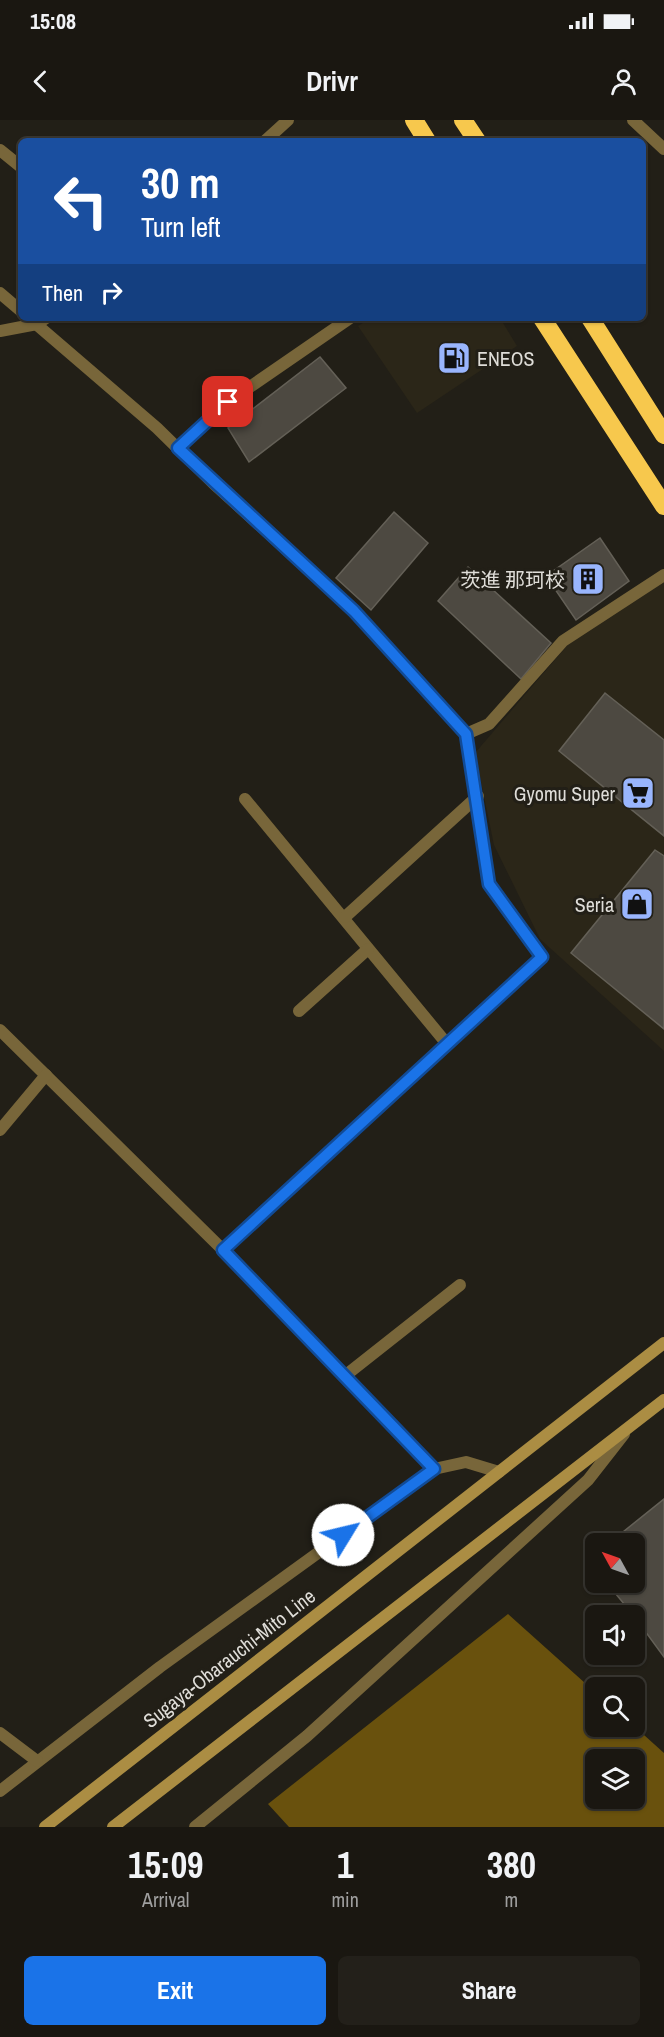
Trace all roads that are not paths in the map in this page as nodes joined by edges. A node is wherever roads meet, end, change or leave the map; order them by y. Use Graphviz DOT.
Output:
graph roads {
  1 [pos="288,120"];
  2 [pos="414,120"];
  3 [pos="464,120"];
  4 [pos="633,120"];
  5 [pos="268,138"];
  6 [pos="426,138"];
  7 [pos="475,138"];
  8 [pos="642,138"];
  9 [pos="646,140"];
  10 [pos="664,149"];
  11 [pos="0,150"];
  12 [pos="18,165"];
  13 [pos="0,293"];
  14 [pos="18,308"];
  15 [pos="34,321"];
  16 [pos="38,321"];
  17 [pos="346,321"];
  18 [pos="544,321"];
  19 [pos="592,321"];
  20 [pos="0,331"];
  21 [pos="664,435"];
  22 [pos="178,448"];
  23 [pos="664,506"];
  24 [pos="664,574"];
  25 [pos="466,734"];
  26 [pos="478,796"];
  27 [pos="244,799"];
  28 [pos="345,917"];
  29 [pos="368,949"];
  30 [pos="299,1011"];
  31 [pos="0,1030"];
  32 [pos="447,1044"];
  33 [pos="46,1075"];
  34 [pos="0,1130"];
  35 [pos="223,1250"];
  36 [pos="460,1285"];
  37 [pos="664,1343"];
  38 [pos="346,1376"];
  39 [pos="664,1400"];
  40 [pos="633,1424"];
  41 [pos="434,1469"];
  42 [pos="500,1472"];
  43 [pos="0,1733"];
  44 [pos="37,1761"];
  45 [pos="0,1791"];
  46 [pos="45,1827"];
  47 [pos="113,1827"];
  48 [pos="195,1827"];
  1 -- 5 [label="street"];
  2 -- 6 [label="highway"];
  3 -- 7 [label="highway"];
  4 -- 8 [label="street"];
  9 -- 10 [label="street"];
  11 -- 12 [label="street"];
  13 -- 14 [label="street"];
  15 -- 20 [label="street"];
  16 -- 22 [label="street"];
  17 -- 22 [label="street"];
  18 -- 23 [label="highway"];
  19 -- 21 [label="highway"];
  22 -- 25 [label="street"];
  24 -- 25 [label="street"];
  25 -- 26 [label="street"];
  26 -- 28 [label="street"];
  26 -- 32 [label="street"];
  27 -- 28 [label="street"];
  28 -- 29 [label="street"];
  29 -- 30 [label="street"];
  29 -- 32 [label="street"];
  31 -- 33 [label="street"];
  32 -- 35 [label="street"];
  33 -- 34 [label="street"];
  33 -- 35 [label="street"];
  35 -- 38 [label="street"];
  36 -- 38 [label="street"];
  37 -- 42 [label="main road, Sugaya-Obarauchi-Mito Line"];
  38 -- 41 [label="street"];
  39 -- 40 [label="main road"];
  40 -- 47 [label="main road"];
  40 -- 48 [label="street"];
  41 -- 42 [label="street"];
  41 -- 44 [label="street"];
  42 -- 46 [label="main road, Sugaya-Obarauchi-Mito Line"];
  43 -- 44 [label="street"];
  44 -- 45 [label="street"];
}
